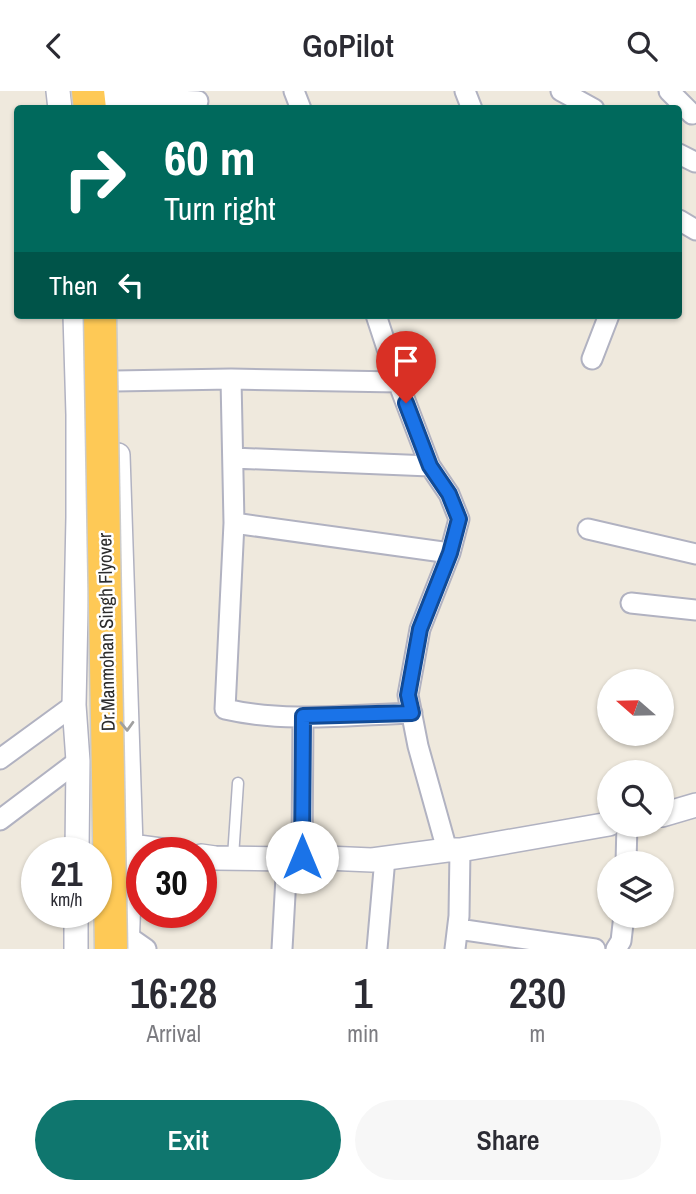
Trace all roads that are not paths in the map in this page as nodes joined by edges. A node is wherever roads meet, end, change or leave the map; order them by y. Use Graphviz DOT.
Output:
graph roads {
  1 [pos="561,91"];
  2 [pos="669,91"];
  3 [pos="100,99"];
  4 [pos="198,101"];
  5 [pos="587,105"];
  6 [pos="692,114"];
  7 [pos="75,319"];
  8 [pos="84,319"];
  9 [pos="100,319"];
  10 [pos="114,319"];
  11 [pos="377,319"];
  12 [pos="607,319"];
  13 [pos="592,359"];
  14 [pos="231,379"];
  15 [pos="115,381"];
  16 [pos="398,382"];
  17 [pos="233,458"];
  18 [pos="430,466"];
  19 [pos="234,523"];
  20 [pos="588,529"];
  21 [pos="450,553"];
  22 [pos="696,554"];
  23 [pos="631,603"];
  24 [pos="696,610"];
  25 [pos="74,705"];
  26 [pos="412,713"];
  27 [pos="303,716"];
  28 [pos="0,759"];
  29 [pos="78,761"];
  30 [pos="238,783"];
  31 [pos="696,805"];
  32 [pos="674,811"];
  33 [pos="0,820"];
  34 [pos="597,826"];
  35 [pos="82,837"];
  36 [pos="83,837"];
  37 [pos="131,837"];
  38 [pos="454,850"];
  39 [pos="217,857"];
  40 [pos="233,858"];
  41 [pos="294,858"];
  42 [pos="385,858"];
  43 [pos="126,895"];
  44 [pos="76,928"];
  45 [pos="96,928"];
  46 [pos="622,928"];
  47 [pos="458,929"];
  48 [pos="121,944"];
  49 [pos="76,949"];
  50 [pos="97,949"];
  51 [pos="146,949"];
  52 [pos="282,949"];
  53 [pos="377,949"];
  54 [pos="456,949"];
  55 [pos="595,949"];
  56 [pos="616,949"];
  1 -- 5 [label="street"];
  2 -- 6 [label="street"];
  3 -- 4 [label="street"];
  7 -- 25 [label="street"];
  8 -- 36 [label="highway, Dr.Manmohan Singh Flyover"];
  9 -- 48 [label="highway, Dr.Manmohan Singh Flyover, bridge"];
  10 -- 15 [label="street"];
  11 -- 16 [label="street"];
  12 -- 13 [label="street"];
  14 -- 15 [label="street"];
  14 -- 16 [label="street"];
  14 -- 17 [label="street"];
  15 -- 37 [label="street, one-way"];
  16 -- 18 [label="street"];
  17 -- 18 [label="street"];
  17 -- 19 [label="street"];
  18 -- 21 [label="street"];
  19 -- 21 [label="street"];
  19 -- 27 [label="street"];
  20 -- 22 [label="street"];
  21 -- 26 [label="street"];
  23 -- 24 [label="street"];
  25 -- 28 [label="street"];
  25 -- 29 [label="street"];
  26 -- 27 [label="street"];
  26 -- 38 [label="street"];
  27 -- 41 [label="street"];
  29 -- 33 [label="street"];
  29 -- 35 [label="street"];
  30 -- 40 [label="lane"];
  31 -- 32 [label="street"];
  34 -- 38 [label="street"];
  38 -- 42 [label="street"];
  38 -- 47 [label="street"];
  39 -- 40 [label="street"];
  40 -- 41 [label="street"];
  41 -- 42 [label="street"];
  41 -- 52 [label="street"];
  42 -- 53 [label="street"];
  43 -- 48 [label="street"];
  44 -- 49 [label="street"];
  45 -- 50 [label="highway"];
  46 -- 56 [label="street"];
  47 -- 54 [label="street"];
  47 -- 55 [label="street"];
  48 -- 51 [label="street"];
}
